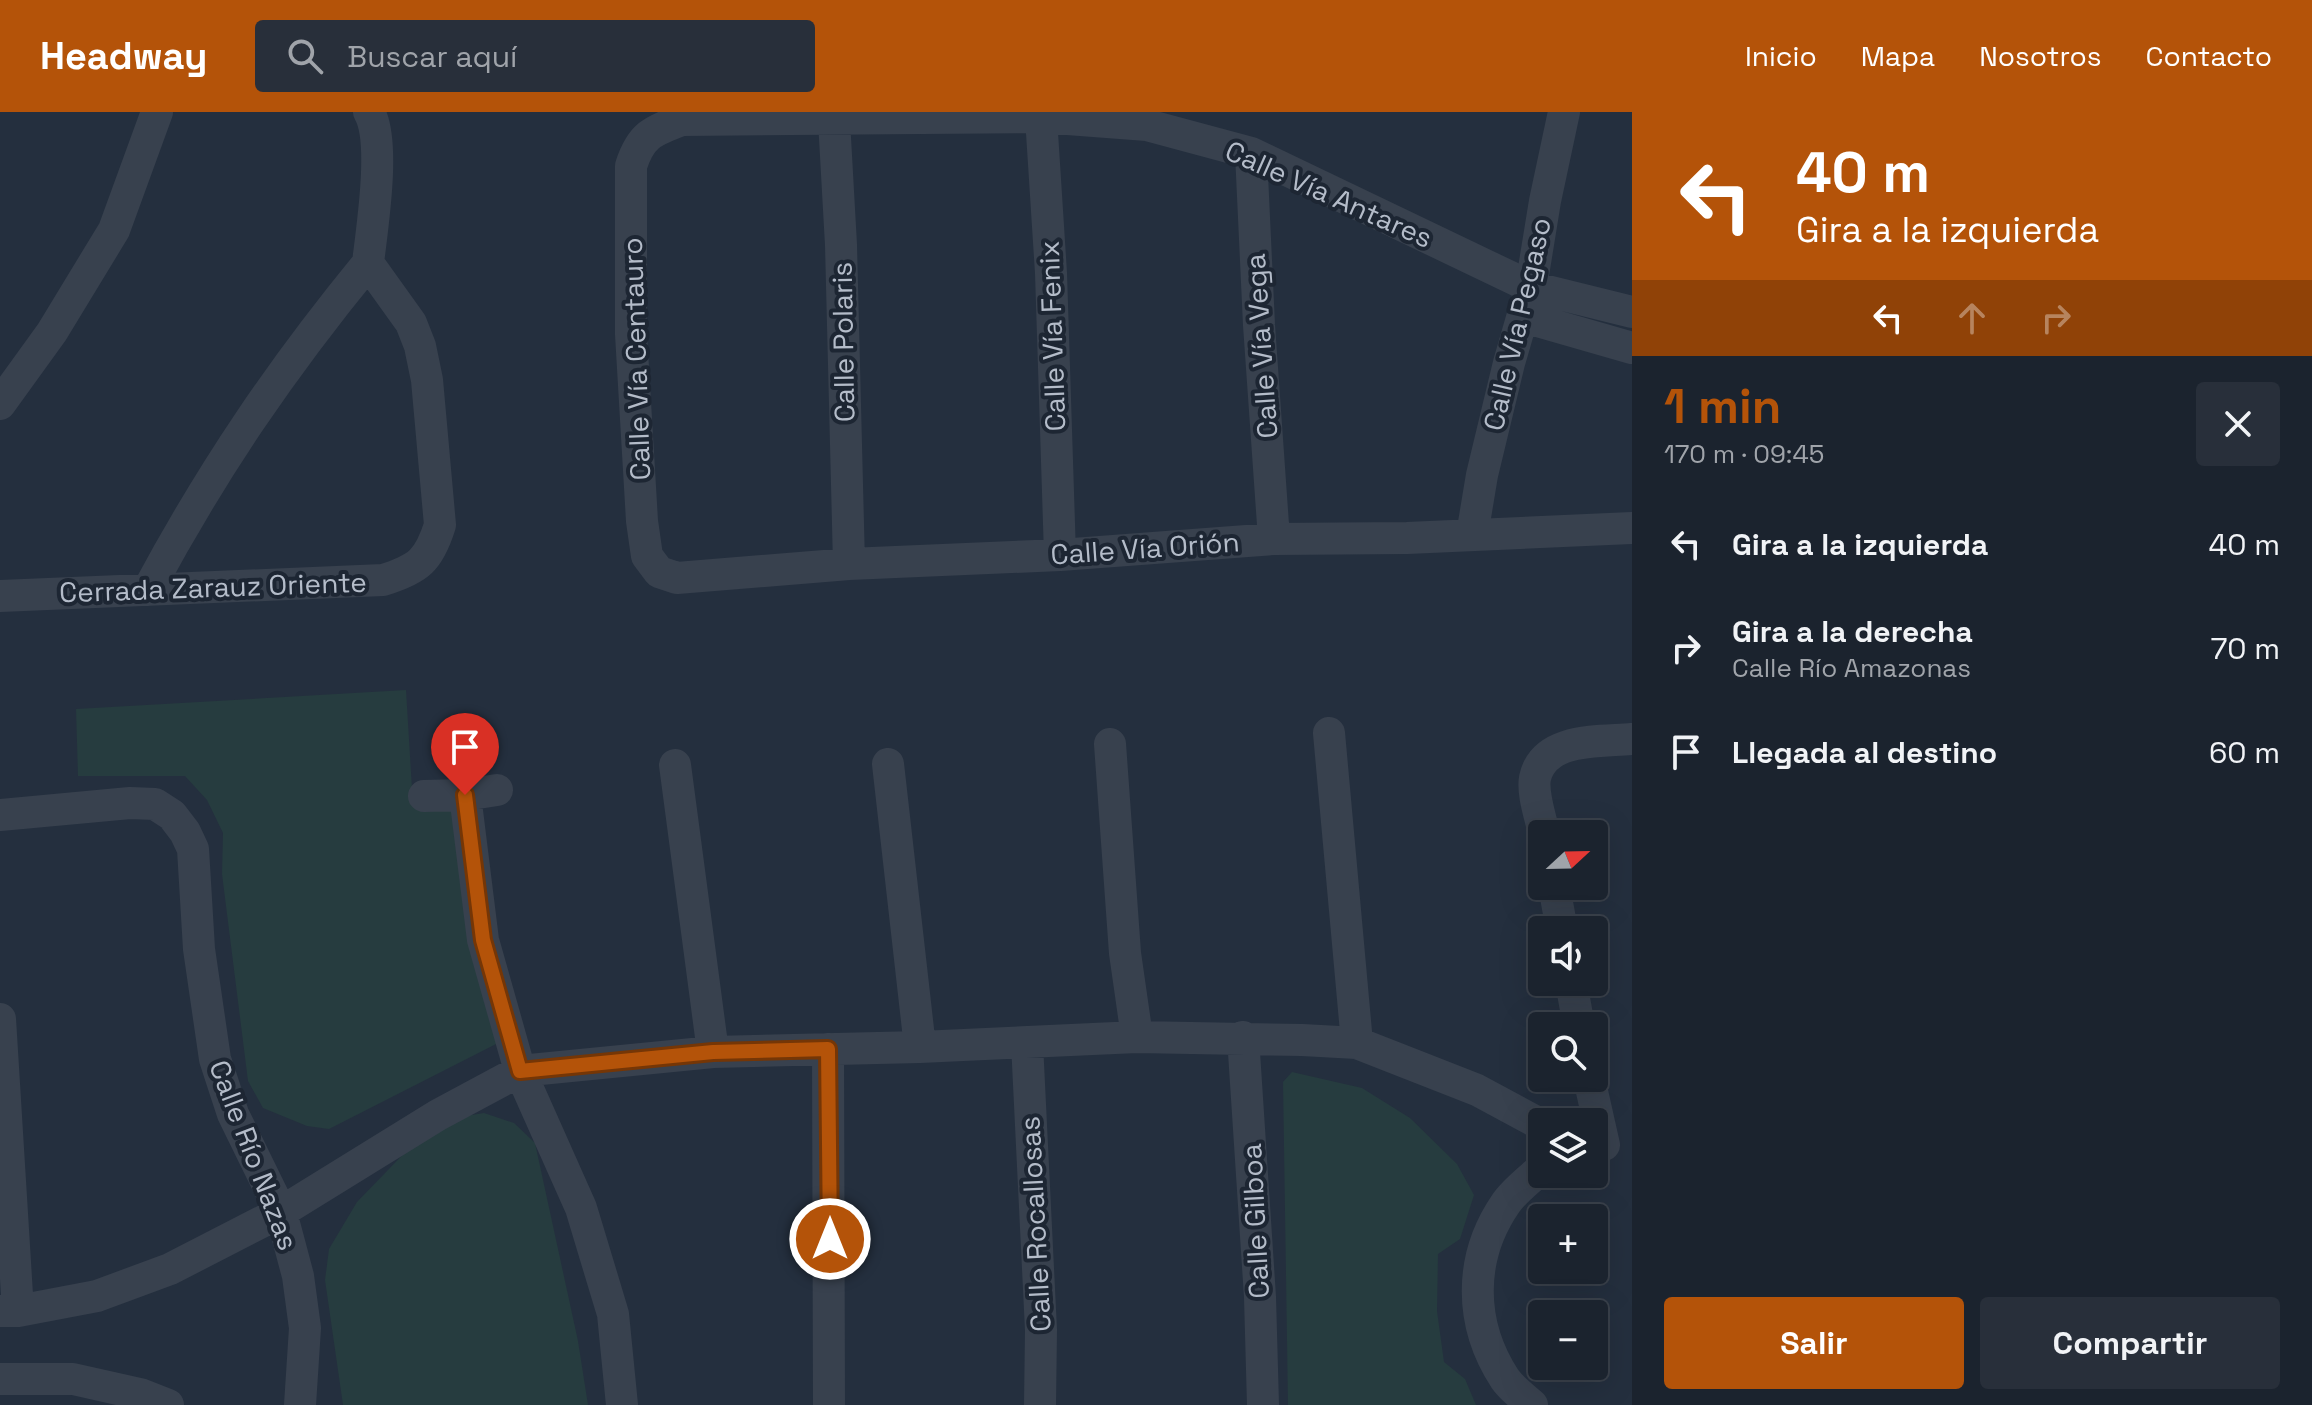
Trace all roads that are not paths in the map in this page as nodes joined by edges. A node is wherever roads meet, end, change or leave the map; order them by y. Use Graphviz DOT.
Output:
graph roads {
  1 [pos="157,112"];
  2 [pos="369,112"];
  3 [pos="1564,112"];
  4 [pos="1041,117"];
  5 [pos="834,120"];
  6 [pos="638,143"];
  7 [pos="1251,153"];
  8 [pos="368,263"];
  9 [pos="1527,302"];
  10 [pos="1632,312"];
  11 [pos="1632,348"];
  12 [pos="0,404"];
  13 [pos="1632,528"];
  14 [pos="1472,535"];
  15 [pos="1274,539"];
  16 [pos="1060,555"];
  17 [pos="849,564"];
  18 [pos="659,572"];
  19 [pos="148,590"];
  20 [pos="0,596"];
  21 [pos="1329,733"];
  22 [pos="1632,739"];
  23 [pos="1110,744"];
  24 [pos="888,764"];
  25 [pos="675,765"];
  26 [pos="497,790"];
  27 [pos="465,795"];
  28 [pos="424,796"];
  29 [pos="0,815"];
  30 [pos="1542,820"];
  31 [pos="0,1019"];
  32 [pos="1137,1037"];
  33 [pos="1243,1037"];
  34 [pos="1027,1043"];
  35 [pos="1357,1043"];
  36 [pos="920,1047"];
  37 [pos="828,1049"];
  38 [pos="713,1052"];
  39 [pos="520,1071"];
  40 [pos="1593,1092"];
  41 [pos="1528,1117"];
  42 [pos="1610,1146"];
  43 [pos="1528,1181"];
  44 [pos="281,1212"];
  45 [pos="9,1311"];
  46 [pos="0,1379"];
  47 [pos="74,1392"];
  48 [pos="168,1405"];
  49 [pos="300,1405"];
  50 [pos="622,1405"];
  51 [pos="829,1405"];
  52 [pos="1040,1405"];
  53 [pos="1263,1405"];
  54 [pos="1532,1405"];
  1 -- 12 [label="street"];
  2 -- 8 [label="street"];
  3 -- 9 [label="street, Calle Vía Pegaso"];
  4 -- 5 [label="street, Calle Vía Antares"];
  4 -- 7 [label="street, Calle Vía Antares"];
  4 -- 16 [label="street, Calle Vía Fenix"];
  5 -- 6 [label="street, Calle Vía Antares"];
  5 -- 17 [label="street, Calle Polaris"];
  6 -- 18 [label="street, Calle Vía Centauro"];
  7 -- 9 [label="street, Calle Vía Antares"];
  7 -- 15 [label="street, Calle Vía Vega"];
  8 -- 19 [label="street"];
  8 -- 19 [label="street, Cerrada Zarauz Oriente"];
  9 -- 10 [label="street, Calle Vía Antares"];
  9 -- 11 [label="street, Calle Vía Antares"];
  9 -- 14 [label="street, Calle Vía Pegaso"];
  13 -- 14 [label="street, Calle Vía Orión"];
  14 -- 15 [label="street, Calle Vía Orión"];
  15 -- 16 [label="street, Calle Vía Orión"];
  16 -- 17 [label="street, Calle Vía Orión"];
  17 -- 18 [label="street, Calle Vía Orión"];
  19 -- 20 [label="street, Cerrada Zarauz Oriente"];
  21 -- 35 [label="street"];
  22 -- 30 [label="street"];
  23 -- 32 [label="street"];
  24 -- 36 [label="street"];
  25 -- 38 [label="street"];
  26 -- 27 [label="street"];
  27 -- 28 [label="street"];
  27 -- 39 [label="street"];
  29 -- 44 [label="street, Calle Río Nazas"];
  31 -- 45 [label="street"];
  32 -- 33 [label="street"];
  32 -- 34 [label="street"];
  33 -- 35 [label="street"];
  33 -- 53 [label="street, Calle Gilboa"];
  34 -- 36 [label="street"];
  34 -- 52 [label="street, Calle Rocallosas"];
  35 -- 41 [label="street"];
  36 -- 37 [label="street"];
  37 -- 38 [label="street"];
  37 -- 51 [label="street"];
  38 -- 39 [label="street"];
  39 -- 44 [label="street"];
  39 -- 50 [label="street"];
  40 -- 42 [label="street"];
  43 -- 54 [label="street"];
  44 -- 45 [label="street"];
  44 -- 49 [label="street, Calle Río Nazas"];
  46 -- 47 [label="street"];
  47 -- 48 [label="street"];
}
